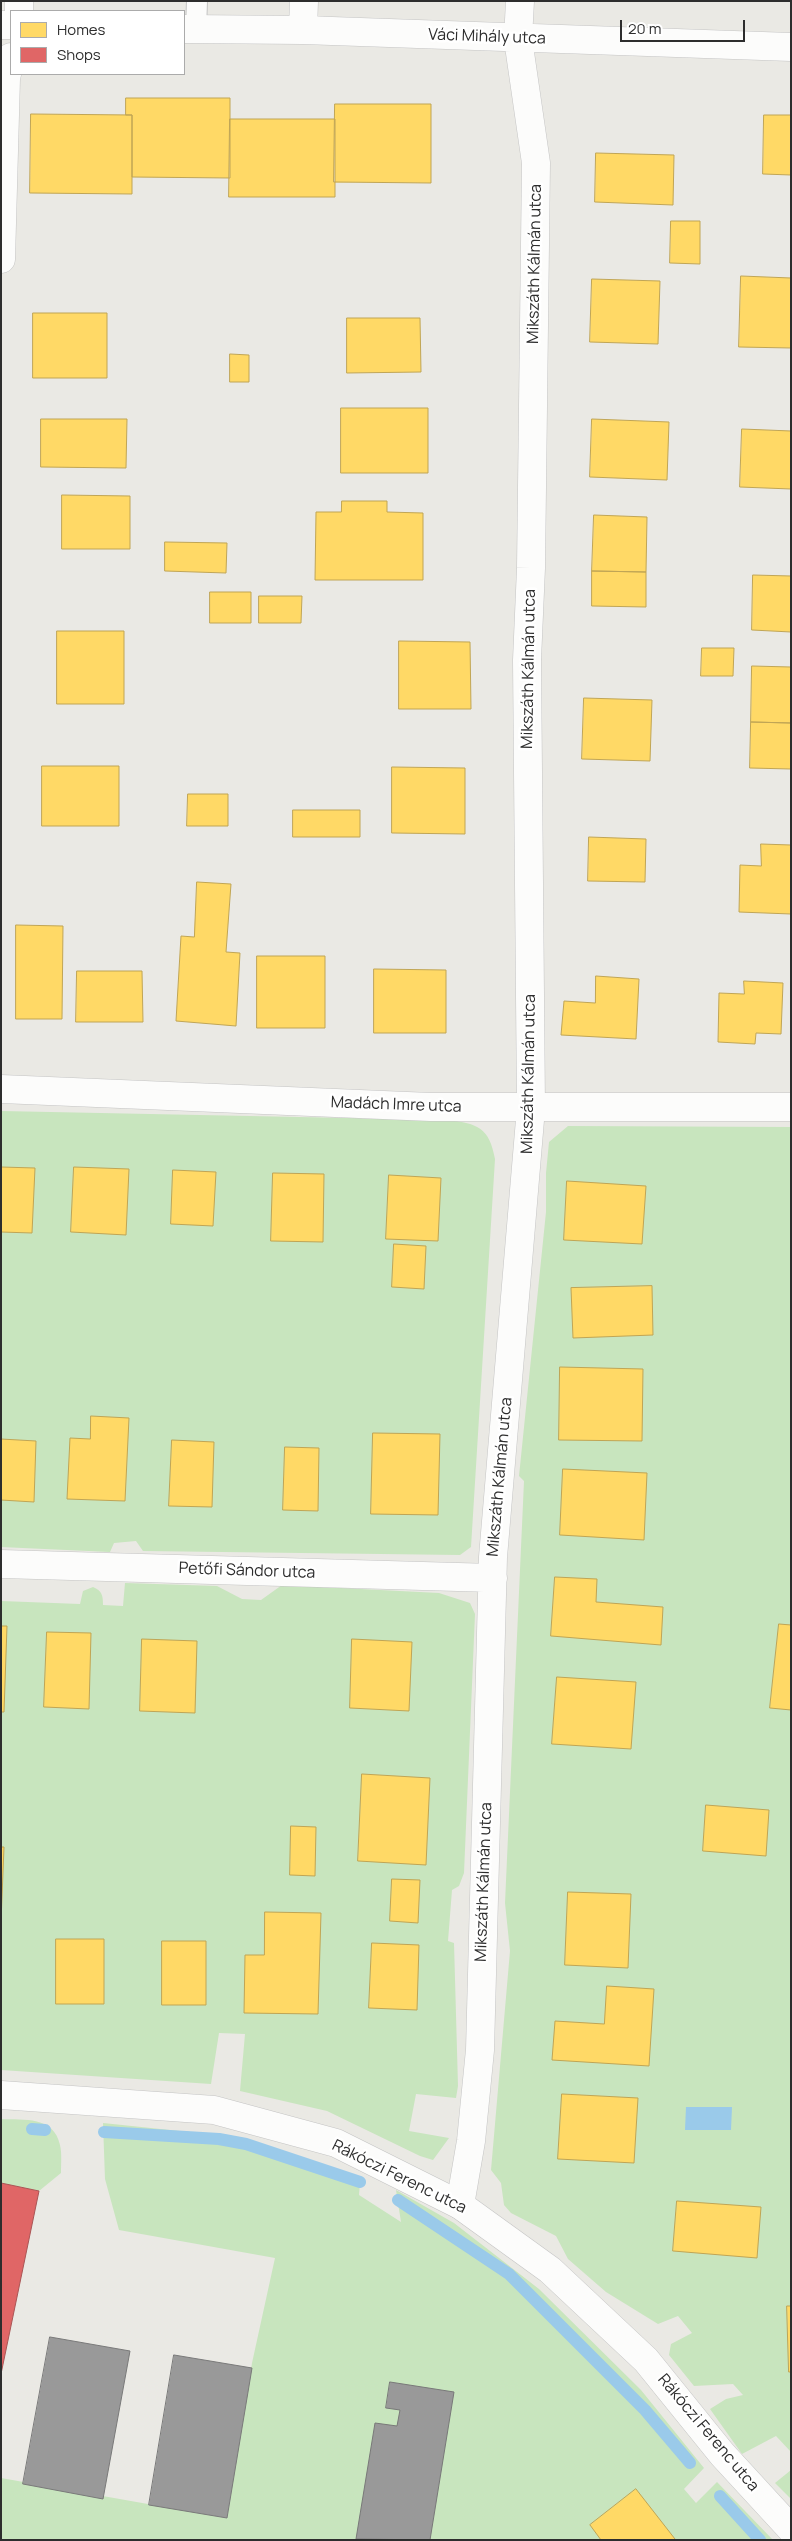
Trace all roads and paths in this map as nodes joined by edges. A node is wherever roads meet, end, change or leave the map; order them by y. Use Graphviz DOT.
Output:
graph roads {
  1 [pos="197,1"];
  2 [pos="304,1"];
  3 [pos="520,1"];
  4 [pos="190,30"];
  5 [pos="303,30"];
  6 [pos="518,39"];
  7 [pos="791,47"];
  8 [pos="10,61"];
  9 [pos="1,259"];
  10 [pos="1,1089"];
  11 [pos="791,1106"];
  12 [pos="531,1108"];
  13 [pos="1,1564"];
  14 [pos="493,1578"];
  15 [pos="1,2095"];
  16 [pos="460,2204"];
  17 [pos="791,2529"];
  1 -- 4 [label="lane"];
  2 -- 5 [label="street"];
  3 -- 6 [label="street, Mikszáth Kálmán utca"];
  4 -- 5 [label="street, Váci Mihály utca"];
  5 -- 6 [label="street, Váci Mihály utca"];
  6 -- 7 [label="street, Váci Mihály utca"];
  6 -- 12 [label="street, Mikszáth Kálmán utca"];
  8 -- 9 [label="street"];
  10 -- 12 [label="street, Madách Imre utca"];
  11 -- 12 [label="street, Madách Imre utca"];
  12 -- 14 [label="street, Mikszáth Kálmán utca"];
  13 -- 14 [label="street, Petőfi Sándor utca"];
  14 -- 16 [label="street, Mikszáth Kálmán utca"];
  15 -- 16 [label="street, Rákóczi Ferenc utca"];
  16 -- 17 [label="street, Rákóczi Ferenc utca"];
}
